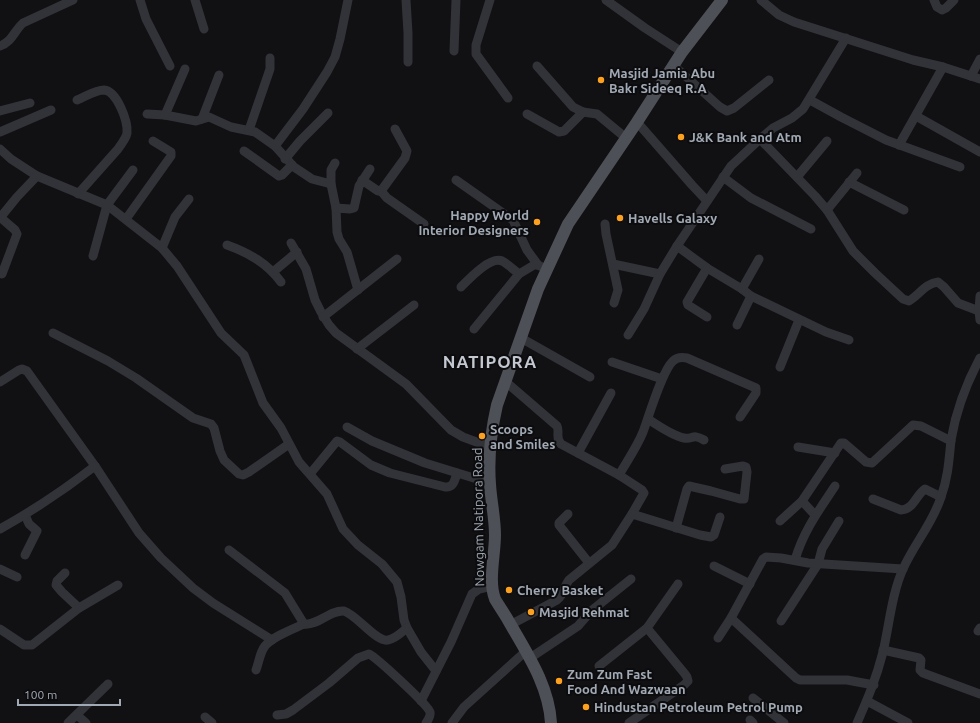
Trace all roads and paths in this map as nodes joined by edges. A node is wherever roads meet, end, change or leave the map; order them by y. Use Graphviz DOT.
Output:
graph roads {
  1 [pos="73,0"];
  2 [pos="140,0"];
  3 [pos="195,0"];
  4 [pos="348,0"];
  5 [pos="406,0"];
  6 [pos="456,0"];
  7 [pos="490,0"];
  8 [pos="606,0"];
  9 [pos="722,0"];
  10 [pos="761,0"];
  11 [pos="934,0"];
  12 [pos="954,0"];
  13 [pos="204,29"];
  14 [pos="846,38"];
  15 [pos="0,46"];
  16 [pos="454,51"];
  17 [pos="682,52"];
  18 [pos="270,58"];
  19 [pos="980,59"];
  20 [pos="408,62"];
  21 [pos="673,65"];
  22 [pos="170,66"];
  23 [pos="537,66"];
  24 [pos="943,67"];
  25 [pos="185,69"];
  26 [pos="220,75"];
  27 [pos="976,78"];
  28 [pos="769,80"];
  29 [pos="508,98"];
  30 [pos="77,100"];
  31 [pos="810,100"];
  32 [pos="30,103"];
  33 [pos="51,110"];
  34 [pos="0,111"];
  35 [pos="583,112"];
  36 [pos="328,113"];
  37 [pos="147,114"];
  38 [pos="527,114"];
  39 [pos="165,115"];
  40 [pos="916,116"];
  41 [pos="202,119"];
  42 [pos="637,122"];
  43 [pos="395,129"];
  44 [pos="249,130"];
  45 [pos="0,132"];
  46 [pos="626,138"];
  47 [pos="760,139"];
  48 [pos="153,141"];
  49 [pos="827,141"];
  50 [pos="900,145"];
  51 [pos="275,146"];
  52 [pos="0,149"];
  53 [pos="244,151"];
  54 [pos="980,152"];
  55 [pos="0,157"];
  56 [pos="11,159"];
  57 [pos="289,162"];
  58 [pos="335,163"];
  59 [pos="960,167"];
  60 [pos="370,169"];
  61 [pos="133,170"];
  62 [pos="857,173"];
  63 [pos="37,176"];
  64 [pos="723,177"];
  65 [pos="797,177"];
  66 [pos="362,180"];
  67 [pos="456,180"];
  68 [pos="850,182"];
  69 [pos="331,184"];
  70 [pos="381,191"];
  71 [pos="78,194"];
  72 [pos="190,199"];
  73 [pos="707,201"];
  74 [pos="107,206"];
  75 [pos="336,208"];
  76 [pos="827,210"];
  77 [pos="904,210"];
  78 [pos="1,218"];
  79 [pos="126,219"];
  80 [pos="424,224"];
  81 [pos="605,224"];
  82 [pos="811,229"];
  83 [pos="291,243"];
  84 [pos="227,245"];
  85 [pos="677,246"];
  86 [pos="162,248"];
  87 [pos="297,252"];
  88 [pos="93,256"];
  89 [pos="397,259"];
  90 [pos="759,259"];
  91 [pos="613,264"];
  92 [pos="542,267"];
  93 [pos="708,268"];
  94 [pos="274,272"];
  95 [pos="2,274"];
  96 [pos="519,274"];
  97 [pos="660,274"];
  98 [pos="281,282"];
  99 [pos="461,287"];
  100 [pos="742,289"];
  101 [pos="358,290"];
  102 [pos="751,296"];
  103 [pos="980,296"];
  104 [pos="614,303"];
  105 [pos="414,305"];
  106 [pos="979,315"];
  107 [pos="323,317"];
  108 [pos="707,317"];
  109 [pos="800,320"];
  110 [pos="736,325"];
  111 [pos="474,329"];
  112 [pos="53,333"];
  113 [pos="628,334"];
  114 [pos="521,338"];
  115 [pos="849,340"];
  116 [pos="357,349"];
  117 [pos="980,358"];
  118 [pos="612,362"];
  119 [pos="780,367"];
  120 [pos="590,377"];
  121 [pos="662,379"];
  122 [pos="0,382"];
  123 [pos="506,382"];
  124 [pos="611,393"];
  125 [pos="740,417"];
  126 [pos="648,419"];
  127 [pos="347,427"];
  128 [pos="704,440"];
  129 [pos="951,441"];
  130 [pos="289,444"];
  131 [pos="490,447"];
  132 [pos="798,447"];
  133 [pos="578,453"];
  134 [pos="835,453"];
  135 [pos="95,466"];
  136 [pos="725,469"];
  137 [pos="457,473"];
  138 [pos="310,474"];
  139 [pos="619,476"];
  140 [pos="490,483"];
  141 [pos="835,486"];
  142 [pos="941,497"];
  143 [pos="873,500"];
  144 [pos="802,501"];
  145 [pos="568,514"];
  146 [pos="632,514"];
  147 [pos="24,515"];
  148 [pos="816,515"];
  149 [pos="720,517"];
  150 [pos="780,521"];
  151 [pos="839,522"];
  152 [pos="676,528"];
  153 [pos="0,529"];
  154 [pos="229,550"];
  155 [pos="25,555"];
  156 [pos="795,560"];
  157 [pos="589,563"];
  158 [pos="818,564"];
  159 [pos="714,566"];
  160 [pos="0,569"];
  161 [pos="903,569"];
  162 [pos="65,573"];
  163 [pos="17,577"];
  164 [pos="631,579"];
  165 [pos="678,584"];
  166 [pos="750,584"];
  167 [pos="118,585"];
  168 [pos="492,586"];
  169 [pos="79,608"];
  170 [pos="731,618"];
  171 [pos="781,621"];
  172 [pos="304,624"];
  173 [pos="510,625"];
  174 [pos="407,628"];
  175 [pos="647,628"];
  176 [pos="0,629"];
  177 [pos="718,638"];
  178 [pos="272,640"];
  179 [pos="883,650"];
  180 [pos="528,655"];
  181 [pos="600,666"];
  182 [pos="256,670"];
  183 [pos="436,671"];
  184 [pos="108,684"];
  185 [pos="874,685"];
  186 [pos="980,694"];
  187 [pos="754,698"];
  188 [pos="421,701"];
  189 [pos="867,701"];
  190 [pos="77,715"];
  191 [pos="276,716"];
  192 [pos="68,723"];
  193 [pos="86,723"];
  194 [pos="426,723"];
  195 [pos="452,723"];
  196 [pos="551,723"];
  197 [pos="630,723"];
  198 [pos="784,723"];
  199 [pos="857,723"];
  200 [pos="908,723"];
  1 -- 15 [label="street"];
  2 -- 22 [label="street"];
  3 -- 13 [label="street"];
  4 -- 51 [label="street"];
  5 -- 20 [label="street"];
  6 -- 16 [label="street"];
  7 -- 29 [label="street"];
  8 -- 17 [label="street"];
  9 -- 17 [label="main road, Nowgam Natipora Road"];
  10 -- 14 [label="street"];
  11 -- 12 [label="street"];
  14 -- 24 [label="street"];
  14 -- 31 [label="street"];
  17 -- 21 [label="main road, Nowgam Natipora Road"];
  18 -- 44 [label="street"];
  19 -- 27 [label="street"];
  21 -- 28 [label="street"];
  21 -- 42 [label="main road, Nowgam Natipora Road"];
  23 -- 35 [label="street"];
  24 -- 27 [label="street"];
  24 -- 40 [label="street"];
  25 -- 39 [label="street"];
  26 -- 41 [label="street"];
  30 -- 71 [label="street"];
  31 -- 47 [label="street"];
  31 -- 50 [label="street"];
  32 -- 34 [label="street"];
  33 -- 45 [label="street"];
  35 -- 38 [label="street"];
  35 -- 46 [label="street"];
  36 -- 57 [label="street"];
  37 -- 39 [label="street"];
  39 -- 41 [label="street"];
  40 -- 50 [label="street"];
  40 -- 54 [label="street"];
  41 -- 44 [label="street"];
  42 -- 46 [label="main road, Nowgam Natipora Road"];
  42 -- 73 [label="street"];
  43 -- 70 [label="street"];
  44 -- 51 [label="street"];
  46 -- 92 [label="main road, Nowgam Natipora Road"];
  47 -- 64 [label="street"];
  47 -- 65 [label="street"];
  48 -- 79 [label="street"];
  49 -- 65 [label="street"];
  50 -- 59 [label="street"];
  51 -- 57 [label="street"];
  52 -- 56 [label="street"];
  53 -- 57 [label="street"];
  55 -- 56 [label="street"];
  56 -- 63 [label="street"];
  57 -- 69 [label="street"];
  58 -- 69 [label="street"];
  60 -- 66 [label="street"];
  61 -- 74 [label="street"];
  62 -- 68 [label="street"];
  63 -- 71 [label="street"];
  63 -- 78 [label="street"];
  64 -- 73 [label="street"];
  64 -- 82 [label="street"];
  65 -- 76 [label="street"];
  66 -- 70 [label="street"];
  66 -- 75 [label="street"];
  67 -- 92 [label="street"];
  68 -- 76 [label="street"];
  68 -- 77 [label="street"];
  69 -- 75 [label="street"];
  70 -- 80 [label="street"];
  71 -- 74 [label="street"];
  72 -- 86 [label="street"];
  73 -- 85 [label="street"];
  74 -- 79 [label="street"];
  74 -- 88 [label="street"];
  75 -- 101 [label="street"];
  76 -- 106 [label="street"];
  78 -- 95 [label="street"];
  79 -- 86 [label="street"];
  81 -- 91 [label="street"];
  83 -- 87 [label="street"];
  84 -- 94 [label="street"];
  85 -- 93 [label="street"];
  85 -- 97 [label="street"];
  86 -- 130 [label="street"];
  87 -- 94 [label="street"];
  87 -- 107 [label="street"];
  89 -- 101 [label="street"];
  90 -- 100 [label="street"];
  91 -- 97 [label="street"];
  91 -- 104 [label="street"];
  92 -- 96 [label="street"];
  92 -- 114 [label="main road, Nowgam Natipora Road"];
  93 -- 100 [label="street"];
  93 -- 108 [label="street"];
  94 -- 98 [label="street"];
  96 -- 99 [label="street"];
  96 -- 111 [label="street"];
  97 -- 113 [label="street"];
  100 -- 102 [label="street"];
  101 -- 107 [label="street"];
  102 -- 109 [label="street"];
  102 -- 110 [label="street"];
  103 -- 106 [label="street"];
  105 -- 116 [label="street"];
  107 -- 116 [label="street"];
  109 -- 115 [label="street"];
  109 -- 119 [label="street"];
  112 -- 130 [label="street"];
  114 -- 120 [label="street"];
  114 -- 123 [label="main road, Nowgam Natipora Road"];
  116 -- 131 [label="street"];
  117 -- 129 [label="street"];
  118 -- 121 [label="street"];
  121 -- 125 [label="street"];
  121 -- 126 [label="street"];
  122 -- 135 [label="street"];
  123 -- 131 [label="main road, Nowgam Natipora Road"];
  123 -- 133 [label="street"];
  124 -- 133 [label="street"];
  126 -- 128 [label="street"];
  126 -- 139 [label="street"];
  127 -- 137 [label="street"];
  129 -- 134 [label="street"];
  129 -- 142 [label="street"];
  130 -- 138 [label="street"];
  131 -- 140 [label="main road, Nowgam Natipora Road"];
  132 -- 134 [label="street"];
  133 -- 139 [label="street"];
  134 -- 144 [label="street"];
  135 -- 147 [label="street"];
  135 -- 178 [label="street"];
  136 -- 152 [label="street"];
  137 -- 138 [label="street"];
  137 -- 140 [label="street"];
  138 -- 174 [label="street"];
  139 -- 146 [label="street"];
  140 -- 168 [label="main road, Nowgam Natipora Road"];
  141 -- 148 [label="street"];
  142 -- 143 [label="street"];
  142 -- 161 [label="street"];
  144 -- 148 [label="street"];
  144 -- 150 [label="street"];
  145 -- 157 [label="street"];
  146 -- 152 [label="street"];
  146 -- 157 [label="street"];
  147 -- 153 [label="street"];
  147 -- 155 [label="street"];
  148 -- 156 [label="street"];
  149 -- 152 [label="street"];
  151 -- 158 [label="street"];
  154 -- 172 [label="street"];
  156 -- 158 [label="street"];
  156 -- 166 [label="street"];
  157 -- 173 [label="street"];
  158 -- 161 [label="street"];
  158 -- 171 [label="street"];
  159 -- 166 [label="street"];
  160 -- 163 [label="street"];
  161 -- 179 [label="street"];
  162 -- 169 [label="street"];
  164 -- 180 [label="street"];
  165 -- 175 [label="street"];
  166 -- 170 [label="street"];
  167 -- 169 [label="street"];
  168 -- 173 [label="main road, Nowgam Natipora Road"];
  168 -- 183 [label="street"];
  169 -- 176 [label="street"];
  170 -- 177 [label="street"];
  170 -- 185 [label="street"];
  172 -- 174 [label="street"];
  172 -- 178 [label="street"];
  173 -- 180 [label="main road, Nowgam Natipora Road"];
  174 -- 183 [label="street"];
  175 -- 181 [label="street"];
  175 -- 197 [label="street"];
  178 -- 182 [label="street"];
  179 -- 185 [label="street"];
  179 -- 186 [label="street"];
  180 -- 195 [label="street"];
  180 -- 196 [label="main road, Nowgam Natipora Road"];
  183 -- 188 [label="street"];
  184 -- 190 [label="street"];
  185 -- 189 [label="street"];
  187 -- 198 [label="street"];
  188 -- 191 [label="street"];
  188 -- 194 [label="street"];
  189 -- 199 [label="street"];
  189 -- 200 [label="street"];
  190 -- 192 [label="street"];
  190 -- 193 [label="street"];
}
